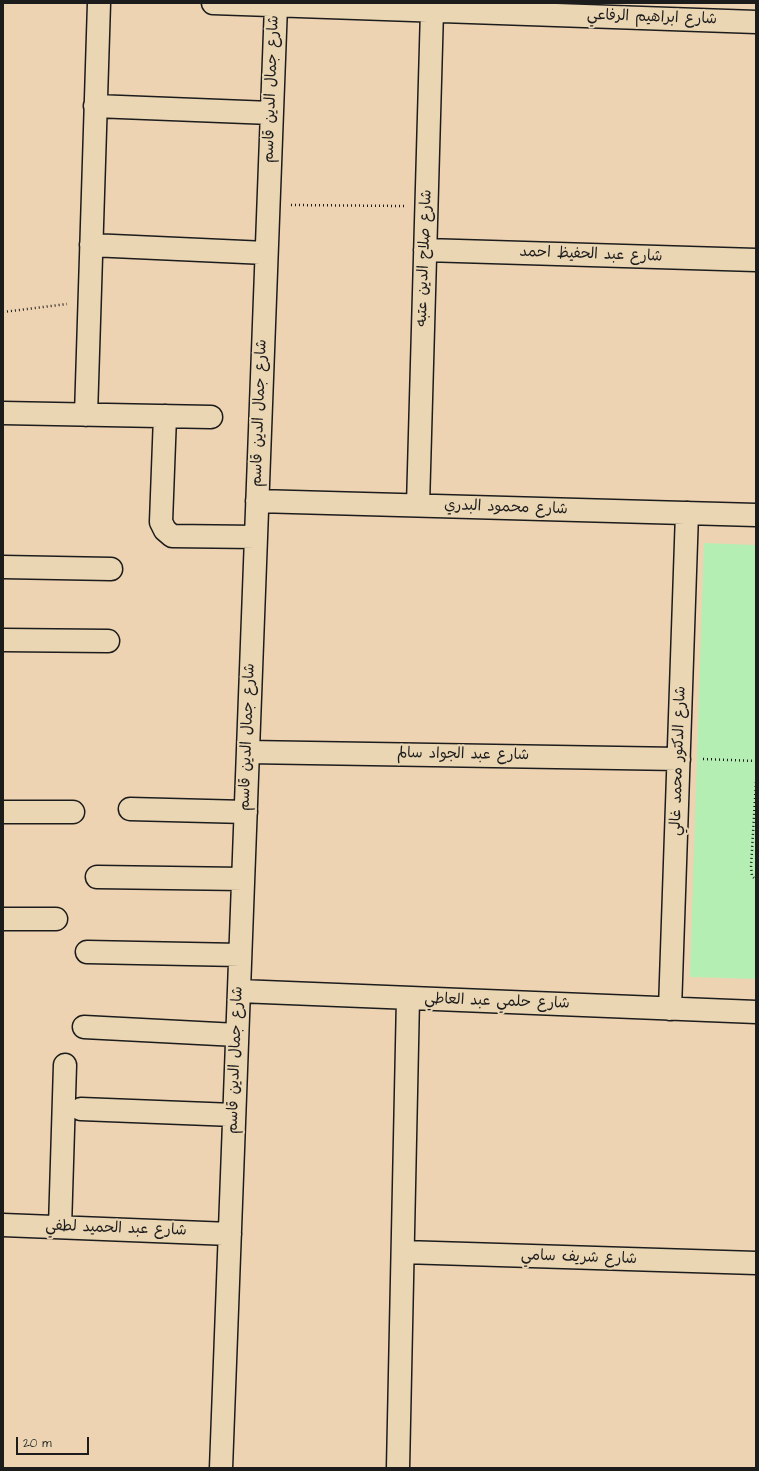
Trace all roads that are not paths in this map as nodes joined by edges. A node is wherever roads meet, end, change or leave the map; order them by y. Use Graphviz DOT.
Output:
graph roads {
  1 [pos="98,3"];
  2 [pos="213,3"];
  3 [pos="276,5"];
  4 [pos="432,10"];
  5 [pos="702,11"];
  6 [pos="756,22"];
  7 [pos="95,106"];
  8 [pos="271,113"];
  9 [pos="91,245"];
  10 [pos="425,250"];
  11 [pos="266,253"];
  12 [pos="756,260"];
  13 [pos="3,413"];
  14 [pos="86,415"];
  15 [pos="165,416"];
  16 [pos="211,417"];
  17 [pos="257,501"];
  18 [pos="418,505"];
  19 [pos="687,513"];
  20 [pos="756,515"];
  21 [pos="256,537"];
  22 [pos="3,567"];
  23 [pos="111,569"];
  24 [pos="3,640"];
  25 [pos="108,641"];
  26 [pos="248,752"];
  27 [pos="679,759"];
  28 [pos="130,810"];
  29 [pos="3,812"];
  30 [pos="73,812"];
  31 [pos="246,812"];
  32 [pos="97,877"];
  33 [pos="243,879"];
  34 [pos="3,919"];
  35 [pos="56,919"];
  36 [pos="87,952"];
  37 [pos="240,955"];
  38 [pos="239,991"];
  39 [pos="408,998"];
  40 [pos="670,1009"];
  41 [pos="756,1012"];
  42 [pos="84,1027"];
  43 [pos="237,1035"];
  44 [pos="65,1065"];
  45 [pos="80,1109"];
  46 [pos="234,1115"];
  47 [pos="3,1225"];
  48 [pos="60,1227"];
  49 [pos="230,1234"];
  50 [pos="403,1252"];
  51 [pos="756,1263"];
  52 [pos="221,1468"];
  53 [pos="398,1468"];
  1 -- 7 [label="street"];
  2 -- 3 [label="street, شارع ابراهيم الرفاعي"];
  3 -- 4 [label="street, شارع ابراهيم الرفاعي"];
  3 -- 8 [label="street, شارع جمال الدين قاسم"];
  4 -- 5 [label="street, شارع ابراهيم الرفاعي"];
  4 -- 10 [label="street, شارع صلاح الدين عتبه"];
  5 -- 6 [label="street, شارع ابراهيم الرفاعي"];
  7 -- 8 [label="street"];
  7 -- 9 [label="street"];
  8 -- 11 [label="street, شارع جمال الدين قاسم"];
  9 -- 11 [label="street"];
  9 -- 14 [label="street"];
  10 -- 12 [label="street, شارع عبد الحفيظ احمد"];
  10 -- 18 [label="street, شارع صلاح الدين عتبه"];
  11 -- 17 [label="street, شارع جمال الدين قاسم"];
  13 -- 14 [label="street"];
  14 -- 15 [label="street"];
  15 -- 16 [label="street"];
  15 -- 21 [label="street"];
  17 -- 18 [label="street, شارع محمود البدري"];
  17 -- 21 [label="street, شارع جمال الدين قاسم"];
  18 -- 19 [label="street, شارع محمود البدري"];
  19 -- 20 [label="street, شارع محمود البدري"];
  19 -- 27 [label="street, شارع الدكتور محمد غالي"];
  21 -- 26 [label="street, شارع جمال الدين قاسم"];
  22 -- 23 [label="street"];
  24 -- 25 [label="street"];
  26 -- 27 [label="street, شارع عبد الجواد سالم"];
  26 -- 31 [label="street, شارع جمال الدين قاسم"];
  27 -- 40 [label="street, شارع الدكتور محمد غالي"];
  28 -- 31 [label="street"];
  29 -- 30 [label="street"];
  31 -- 33 [label="street, شارع جمال الدين قاسم"];
  32 -- 33 [label="street"];
  33 -- 37 [label="street, شارع جمال الدين قاسم"];
  34 -- 35 [label="street"];
  36 -- 37 [label="street"];
  37 -- 38 [label="street, شارع جمال الدين قاسم"];
  38 -- 39 [label="street, شارع حلمي عبد العاطي"];
  38 -- 43 [label="street, شارع جمال الدين قاسم"];
  39 -- 40 [label="street, شارع حلمي عبد العاطي"];
  39 -- 50 [label="street"];
  40 -- 41 [label="street, شارع حلمي عبد العاطي"];
  42 -- 43 [label="street"];
  43 -- 46 [label="street, شارع جمال الدين قاسم"];
  44 -- 48 [label="street"];
  45 -- 46 [label="street"];
  46 -- 49 [label="street, شارع جمال الدين قاسم"];
  47 -- 48 [label="street, شارع عبد الحميد لطفي"];
  48 -- 49 [label="street, شارع عبد الحميد لطفي"];
  49 -- 52 [label="street, شارع جمال الدين قاسم"];
  50 -- 51 [label="street, شارع شريف سامي"];
  50 -- 53 [label="street"];
}
